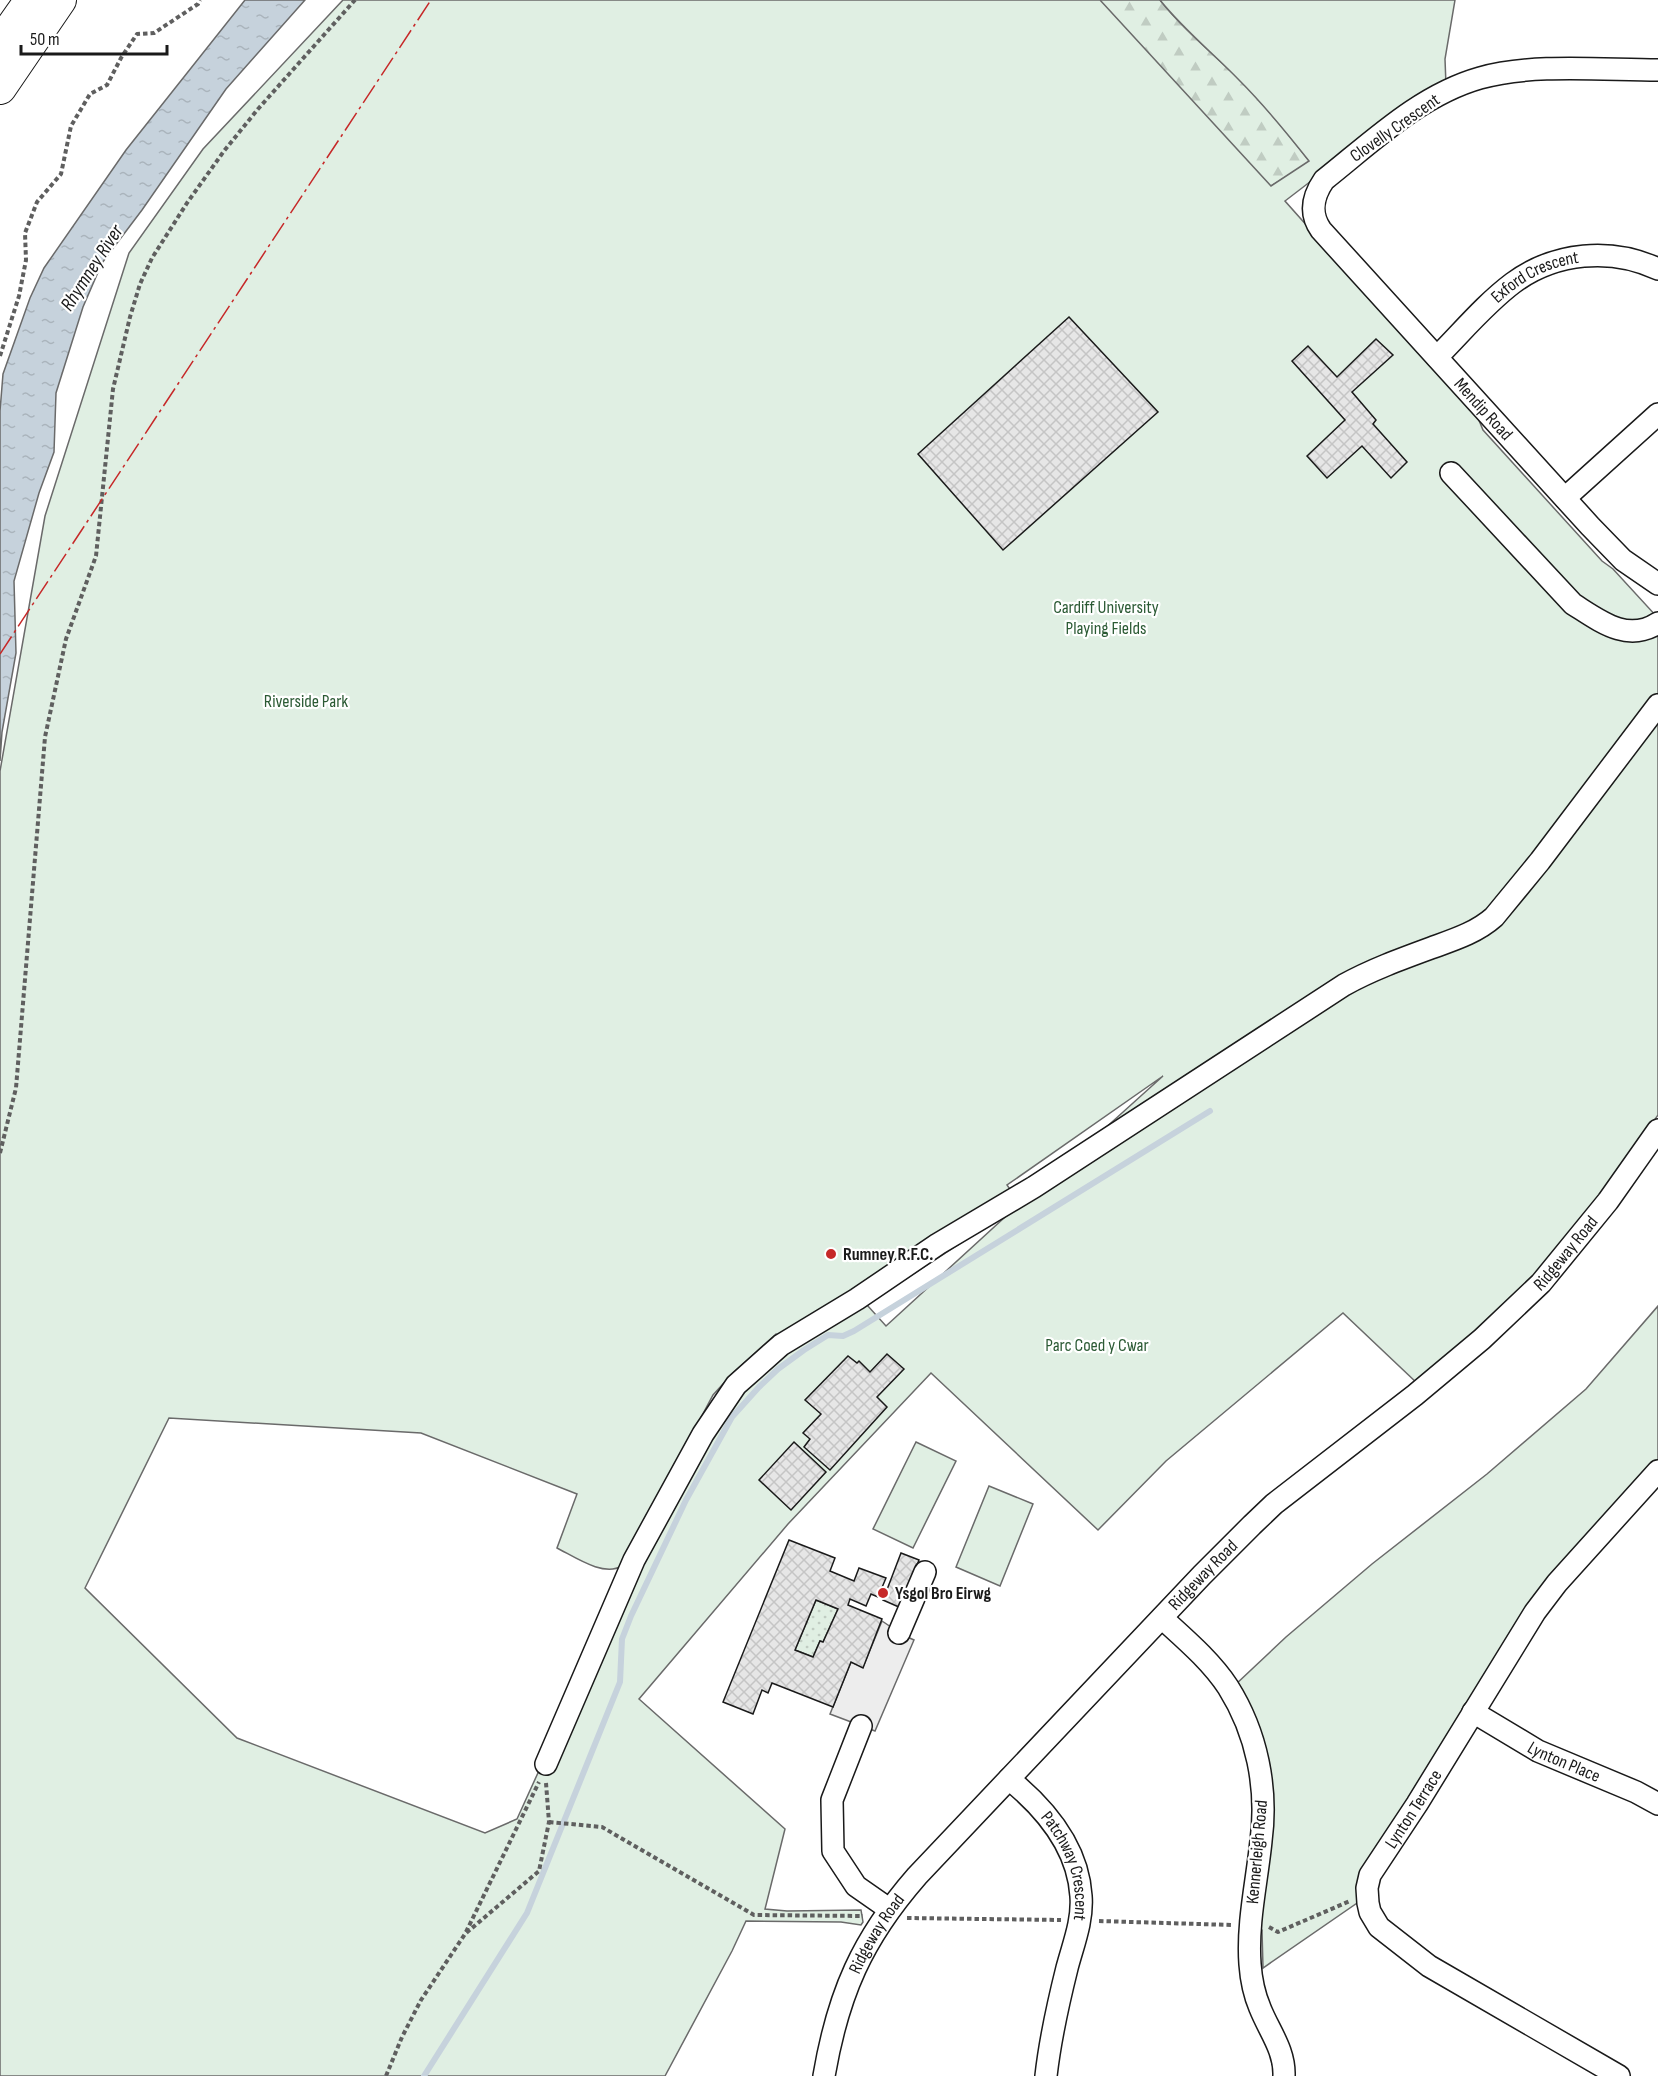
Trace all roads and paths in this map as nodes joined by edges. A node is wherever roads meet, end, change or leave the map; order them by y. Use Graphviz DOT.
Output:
graph roads {
  1 [pos="31,0"];
  2 [pos="60,0"];
  3 [pos="200,0"];
  4 [pos="355,0"];
  5 [pos="0,44"];
  6 [pos="1658,70"];
  7 [pos="0,88"];
  8 [pos="1316,223"];
  9 [pos="1658,269"];
  10 [pos="0,356"];
  11 [pos="1437,357"];
  12 [pos="1658,414"];
  13 [pos="1451,473"];
  14 [pos="1565,498"];
  15 [pos="1658,584"];
  16 [pos="1658,622"];
  17 [pos="1658,705"];
  18 [pos="1658,1130"];
  19 [pos="0,1153"];
  20 [pos="1658,1471"];
  21 [pos="925,1572"];
  22 [pos="1162,1618"];
  23 [pos="899,1634"];
  24 [pos="1473,1712"];
  25 [pos="861,1726"];
  26 [pos="546,1764"];
  27 [pos="1009,1779"];
  28 [pos="1658,1804"];
  29 [pos="549,1822"];
  30 [pos="1366,1894"];
  31 [pos="886,1913"];
  32 [pos="1079,1920"];
  33 [pos="1251,1926"];
  34 [pos="465,1934"];
  35 [pos="386,2076"];
  36 [pos="824,2076"];
  37 [pos="1046,2076"];
  38 [pos="1284,2076"];
  39 [pos="1619,2076"];
  1 -- 5 [label="highway"];
  2 -- 7 [label="highway"];
  3 -- 10 [label="path"];
  4 -- 19 [label="path"];
  6 -- 8 [label="street, Clovelly Crescent"];
  8 -- 11 [label="street, Mendip Road"];
  9 -- 11 [label="street, Exford Crescent"];
  11 -- 14 [label="street, Mendip Road"];
  12 -- 14 [label="street"];
  13 -- 16 [label="street"];
  14 -- 15 [label="street, Mendip Road"];
  17 -- 26 [label="street"];
  18 -- 22 [label="street, Ridgeway Road"];
  20 -- 24 [label="street, Lynton Terrace"];
  21 -- 23 [label="street"];
  22 -- 27 [label="street, Ridgeway Road"];
  22 -- 33 [label="street, Kennerleigh Road"];
  24 -- 28 [label="street, Lynton Place"];
  24 -- 30 [label="street, Lynton Terrace"];
  25 -- 31 [label="street"];
  26 -- 29 [label="path"];
  26 -- 34 [label="path"];
  27 -- 31 [label="street, Ridgeway Road"];
  27 -- 32 [label="street, Patchway Crescent"];
  29 -- 31 [label="path"];
  29 -- 34 [label="path"];
  30 -- 33 [label="path"];
  30 -- 39 [label="street"];
  31 -- 32 [label="path"];
  31 -- 36 [label="street, Ridgeway Road"];
  32 -- 33 [label="path"];
  32 -- 37 [label="street, Patchway Crescent"];
  33 -- 38 [label="street, Kennerleigh Road"];
  34 -- 35 [label="path"];
}
